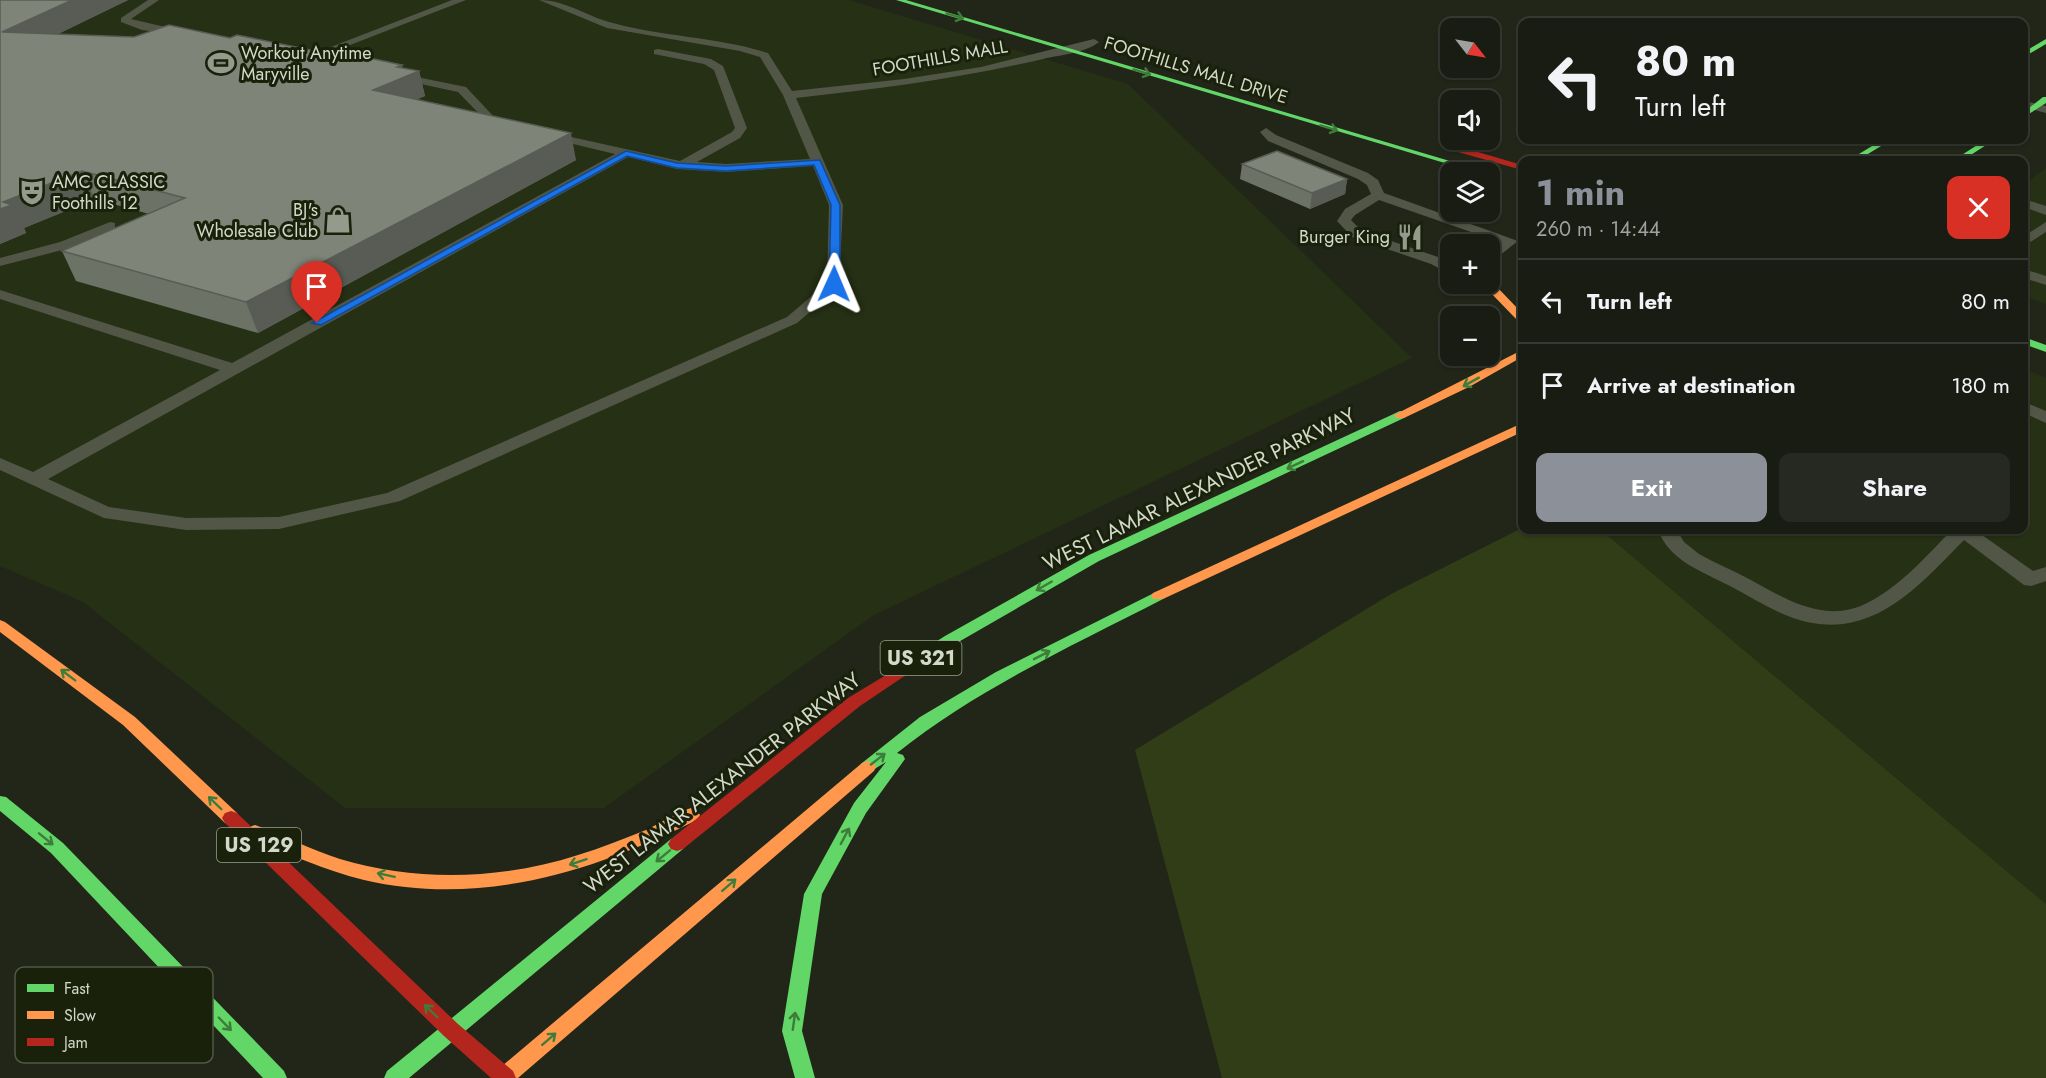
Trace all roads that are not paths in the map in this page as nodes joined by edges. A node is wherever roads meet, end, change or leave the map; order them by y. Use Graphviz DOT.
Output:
graph roads {
  1 [pos="154,0"];
  2 [pos="461,0"];
  3 [pos="546,0"];
  4 [pos="899,0"];
  5 [pos="946,0"];
  6 [pos="199,36"];
  7 [pos="686,39"];
  8 [pos="2046,41"];
  9 [pos="1099,44"];
  10 [pos="1068,50"];
  11 [pos="2028,52"];
  12 [pos="333,62"];
  13 [pos="384,73"];
  14 [pos="789,95"];
  15 [pos="2046,99"];
  16 [pos="2032,109"];
  17 [pos="1326,111"];
  18 [pos="1369,123"];
  19 [pos="515,127"];
  20 [pos="537,132"];
  21 [pos="1266,132"];
  22 [pos="1880,144"];
  23 [pos="1984,144"];
  24 [pos="1460,150"];
  25 [pos="626,153"];
  26 [pos="1860,156"];
  27 [pos="1966,156"];
  28 [pos="817,162"];
  29 [pos="1449,162"];
  30 [pos="683,165"];
  31 [pos="1518,167"];
  32 [pos="1378,195"];
  33 [pos="2028,204"];
  34 [pos="2046,211"];
  35 [pos="110,226"];
  36 [pos="2043,231"];
  37 [pos="1491,234"];
  38 [pos="1500,237"];
  39 [pos="2028,240"];
  40 [pos="1500,249"];
  41 [pos="0,262"];
  42 [pos="1440,264"];
  43 [pos="2028,274"];
  44 [pos="2046,281"];
  45 [pos="1500,290"];
  46 [pos="0,294"];
  47 [pos="1495,294"];
  48 [pos="1516,294"];
  49 [pos="1518,315"];
  50 [pos="2028,342"];
  51 [pos="2046,349"];
  52 [pos="1518,355"];
  53 [pos="233,369"];
  54 [pos="2028,409"];
  55 [pos="2046,418"];
  56 [pos="1518,430"];
  57 [pos="0,463"];
  58 [pos="34,479"];
  59 [pos="1670,534"];
  60 [pos="1959,534"];
  61 [pos="1968,534"];
  62 [pos="2046,573"];
  63 [pos="0,625"];
  64 [pos="926,721"];
  65 [pos="746,787"];
  66 [pos="0,802"];
  67 [pos="239,826"];
  68 [pos="170,967"];
  69 [pos="213,1011"];
  70 [pos="451,1030"];
  71 [pos="277,1078"];
  72 [pos="394,1078"];
  73 [pos="505,1078"];
  74 [pos="805,1078"];
  1 -- 6 [label="lane"];
  2 -- 12 [label="lane"];
  3 -- 7 [label="lane"];
  4 -- 10 [label="main road, FOOTHILLS MALL DRIVE, one-way"];
  5 -- 9 [label="main road, FOOTHILLS MALL DRIVE"];
  7 -- 14 [label="lane"];
  7 -- 30 [label="lane"];
  8 -- 11 [label="main road"];
  9 -- 10 [label="lane, FOOTHILLS MALL"];
  10 -- 14 [label="lane, FOOTHILLS MALL"];
  10 -- 29 [label="main road, FOOTHILLS MALL DRIVE, one-way"];
  13 -- 19 [label="lane"];
  14 -- 28 [label="lane"];
  15 -- 16 [label="main road"];
  17 -- 18 [label="main road"];
  20 -- 25 [label="lane"];
  21 -- 32 [label="lane"];
  22 -- 26 [label="main road"];
  23 -- 27 [label="main road"];
  24 -- 31 [label="main road"];
  25 -- 30 [label="lane"];
  25 -- 53 [label="lane"];
  28 -- 30 [label="lane"];
  28 -- 58 [label="lane"];
  32 -- 37 [label="lane"];
  32 -- 42 [label="lane"];
  33 -- 34 [label="lane"];
  35 -- 41 [label="lane"];
  36 -- 39 [label="lane"];
  38 -- 40 [label="lane"];
  43 -- 44 [label="lane"];
  45 -- 48 [label="main road"];
  46 -- 53 [label="lane"];
  47 -- 49 [label="main road"];
  50 -- 51 [label="main road"];
  52 -- 65 [label="main road, WEST LAMAR ALEXANDER PARKWAY / US 321, one-way"];
  53 -- 58 [label="lane"];
  54 -- 55 [label="lane"];
  64 -- 56 [label="main road, US 321, one-way"];
  57 -- 58 [label="lane"];
  59 -- 60 [label="lane"];
  61 -- 62 [label="lane"];
  67 -- 63 [label="main road, US 129, one-way"];
  73 -- 64 [label="main road, US 321, one-way"];
  74 -- 64 [label="main road, one-way"];
  65 -- 67 [label="main road, one-way"];
  65 -- 70 [label="main road, WEST LAMAR ALEXANDER PARKWAY / US 321, one-way"];
  66 -- 68 [label="main road, one-way"];
  70 -- 67 [label="main road, US 129, one-way"];
  69 -- 71 [label="main road, one-way"];
  70 -- 72 [label="main road, WEST LAMAR ALEXANDER PARKWAY / US 321"];
  70 -- 73 [label="main road, US 129"];
}
